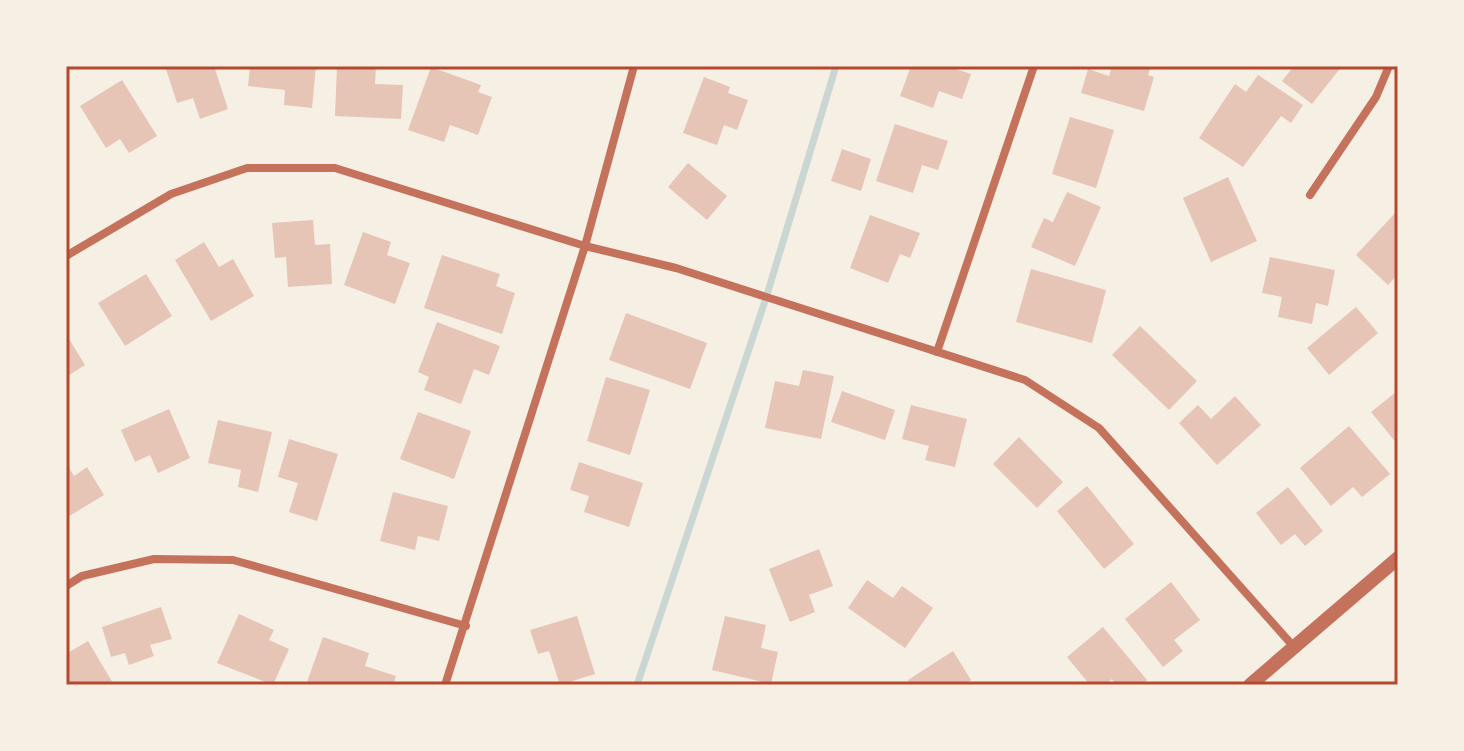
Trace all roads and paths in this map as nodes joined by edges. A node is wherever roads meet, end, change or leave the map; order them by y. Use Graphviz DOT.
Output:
graph roads {
  1 [pos="634,66"];
  2 [pos="1034,66"];
  3 [pos="1389,66"];
  4 [pos="1310,195"];
  5 [pos="585,246"];
  6 [pos="66,256"];
  7 [pos="937,352"];
  8 [pos="1398,558"];
  9 [pos="66,586"];
  10 [pos="466,626"];
  11 [pos="1294,647"];
  12 [pos="445,685"];
  13 [pos="1250,685"];
  1 -- 5 [label="street"];
  2 -- 7 [label="street"];
  3 -- 4 [label="street"];
  5 -- 6 [label="street"];
  5 -- 7 [label="street"];
  5 -- 10 [label="street"];
  7 -- 11 [label="street"];
  8 -- 11 [label="street"];
  9 -- 10 [label="street"];
  10 -- 12 [label="street"];
  11 -- 13 [label="street"];
}
